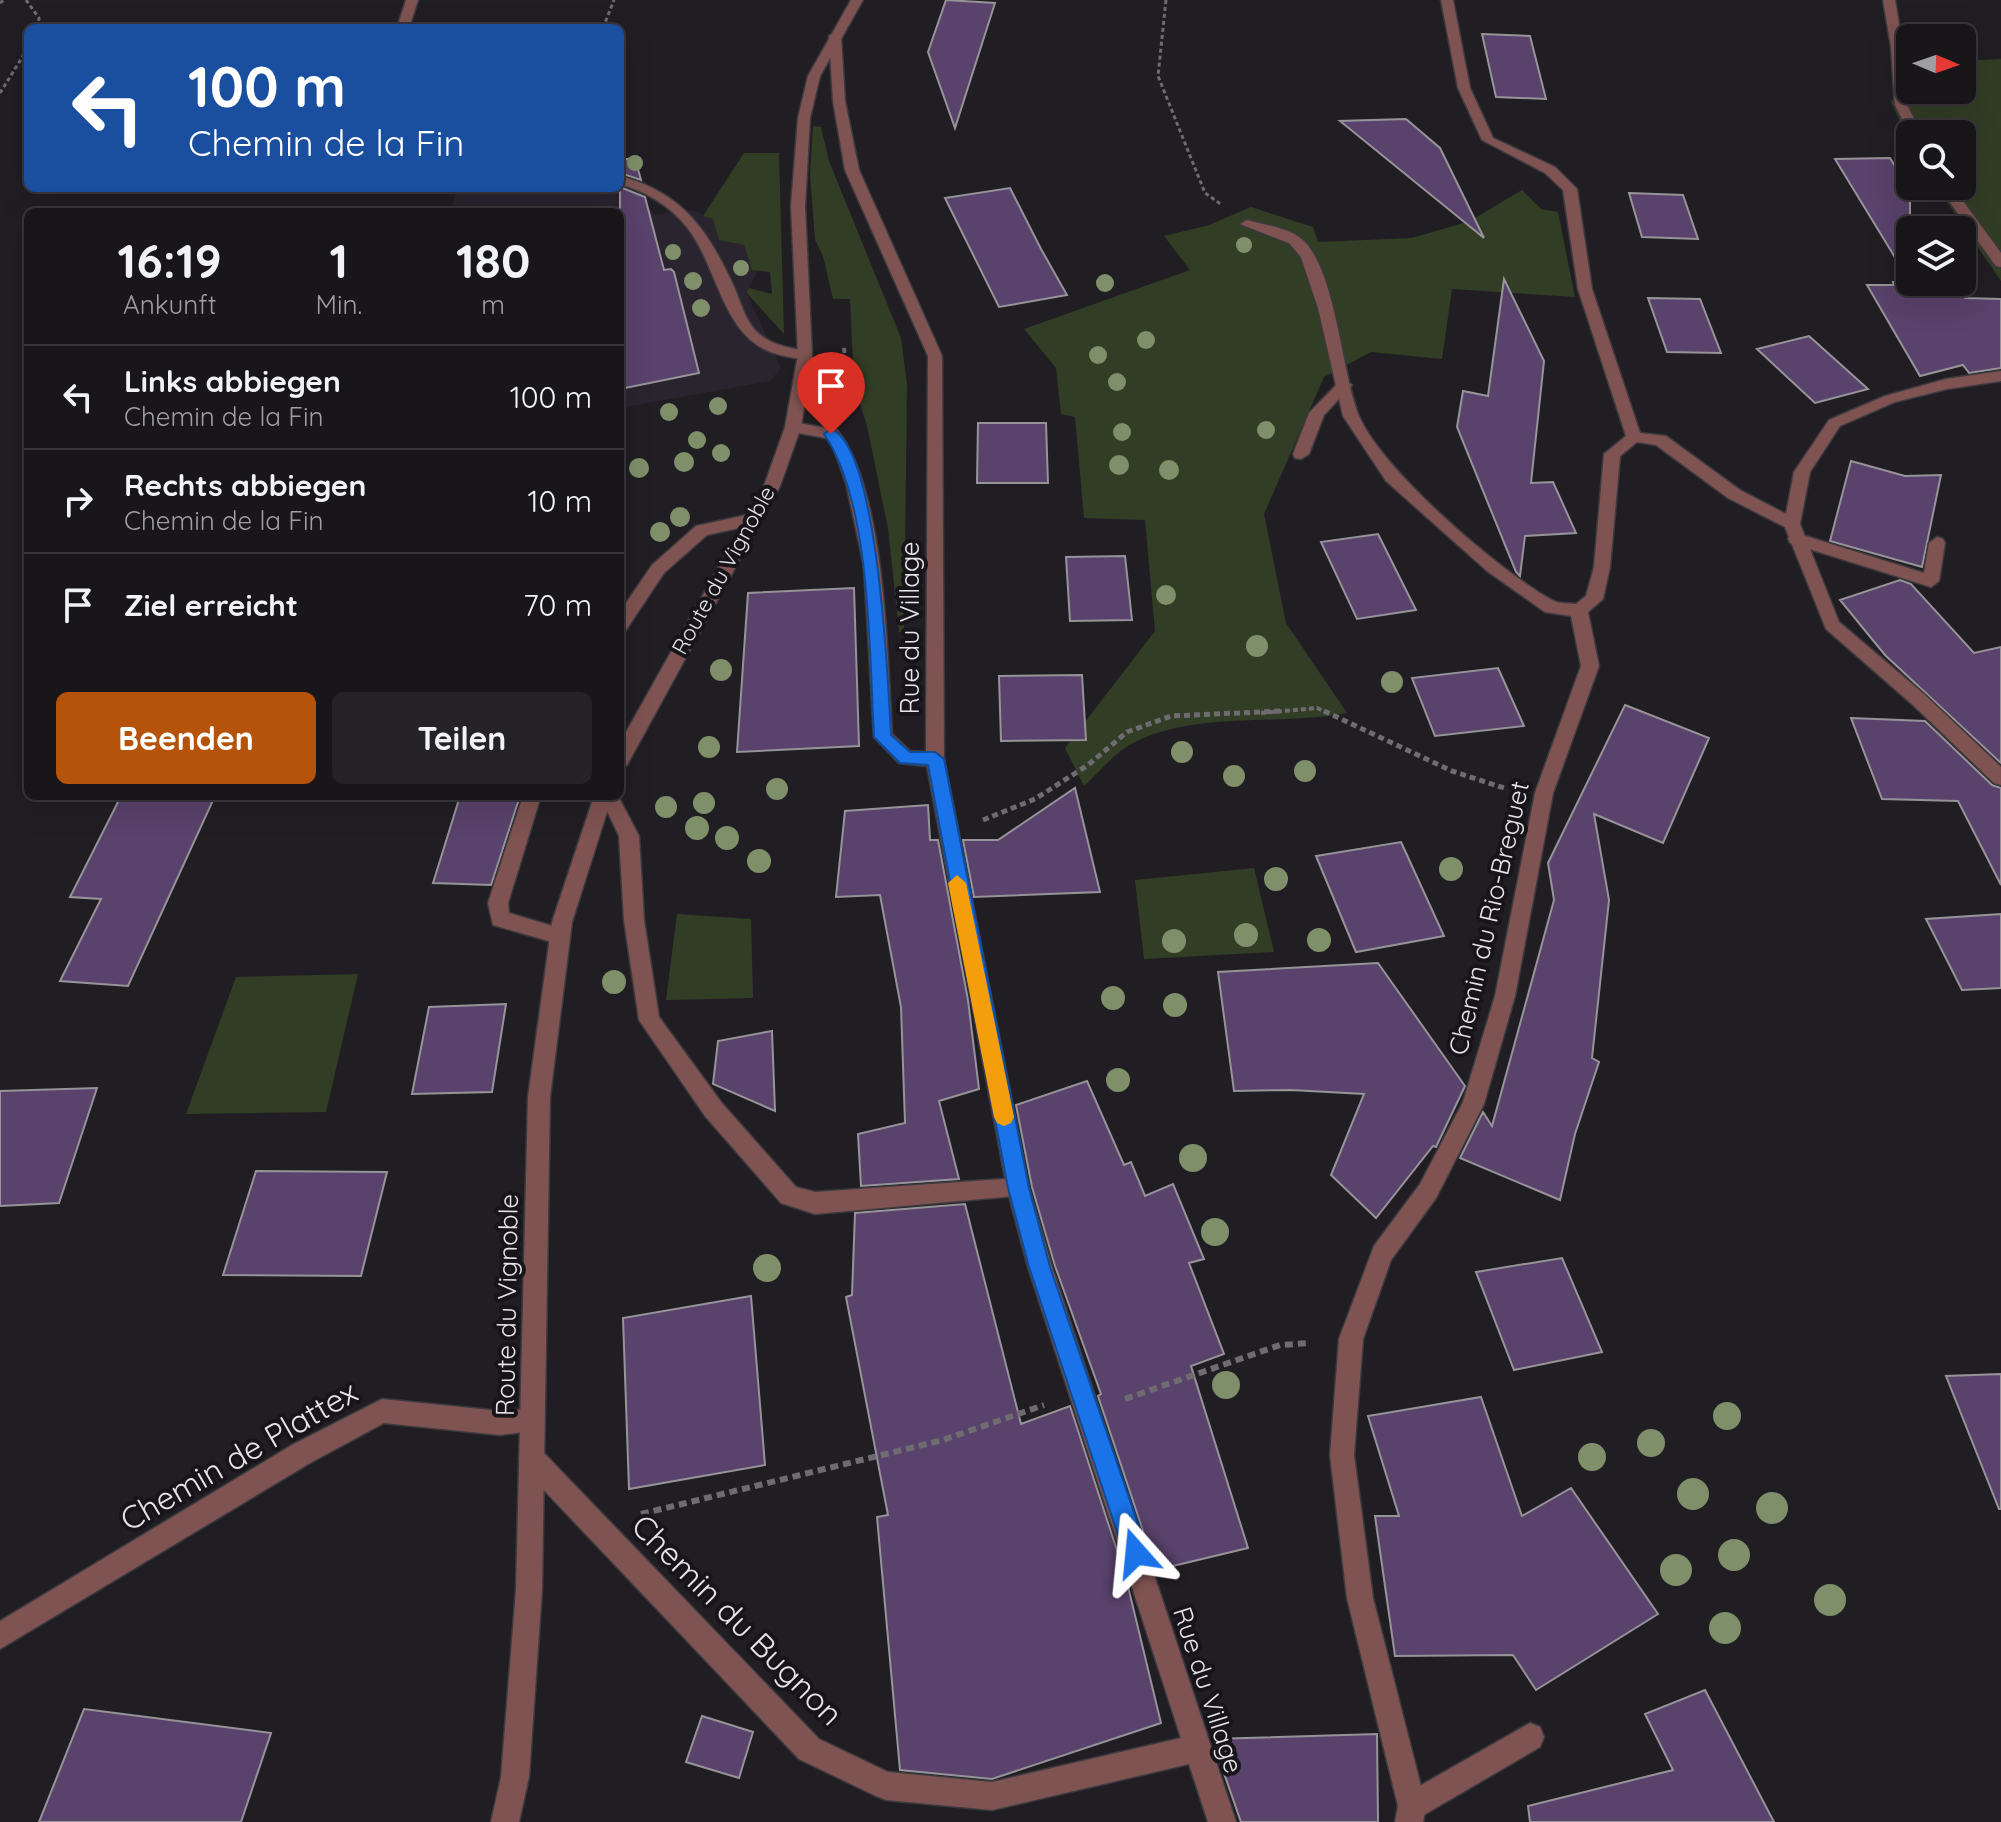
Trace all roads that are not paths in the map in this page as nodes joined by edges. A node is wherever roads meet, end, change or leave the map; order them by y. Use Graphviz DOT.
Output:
graph roads {
  1 [pos="412,0"];
  2 [pos="857,0"];
  3 [pos="1447,0"];
  4 [pos="1889,0"];
  5 [pos="404,24"];
  6 [pos="835,36"];
  7 [pos="1909,120"];
  8 [pos="624,181"];
  9 [pos="1955,200"];
  10 [pos="1247,224"];
  11 [pos="2001,263"];
  12 [pos="805,355"];
  13 [pos="2001,376"];
  14 [pos="1344,385"];
  15 [pos="793,427"];
  16 [pos="1634,437"];
  17 [pos="1301,454"];
  18 [pos="751,520"];
  19 [pos="1794,532"];
  20 [pos="1937,543"];
  21 [pos="1579,610"];
  22 [pos="624,620"];
  23 [pos="624,753"];
  24 [pos="935,759"];
  25 [pos="2001,778"];
  26 [pos="531,800"];
  27 [pos="602,800"];
  28 [pos="611,800"];
  29 [pos="559,936"];
  30 [pos="1018,1188"];
  31 [pos="532,1421"];
  32 [pos="532,1459"];
  33 [pos="0,1636"];
  34 [pos="1530,1737"];
  35 [pos="1200,1748"];
  36 [pos="1410,1814"];
  37 [pos="505,1822"];
  38 [pos="1222,1822"];
  1 -- 5 [label="street"];
  2 -- 6 [label="street, Route du Vignoble"];
  3 -- 16 [label="street"];
  4 -- 7 [label="street"];
  6 -- 12 [label="street, Route du Vignoble"];
  6 -- 24 [label="street, Rue du Village"];
  8 -- 12 [label="street"];
  9 -- 11 [label="street"];
  10 -- 14 [label="street"];
  12 -- 15 [label="street, Route du Vignoble"];
  13 -- 19 [label="street"];
  14 -- 17 [label="street"];
  14 -- 21 [label="street"];
  15 -- 18 [label="street, Route du Vignoble"];
  15 -- 24 [label="street"];
  16 -- 19 [label="street"];
  16 -- 21 [label="street"];
  18 -- 22 [label="street"];
  18 -- 23 [label="street, Route du Vignoble"];
  19 -- 20 [label="street"];
  19 -- 25 [label="street"];
  21 -- 36 [label="street, Chemin du Rio-Breguet"];
  24 -- 30 [label="street, Rue du Village"];
  26 -- 29 [label="street"];
  27 -- 29 [label="street, Route du Vignoble"];
  28 -- 30 [label="street"];
  29 -- 31 [label="street, Route du Vignoble"];
  30 -- 35 [label="street, Rue du Village"];
  31 -- 32 [label="street, Route du Vignoble"];
  31 -- 33 [label="street, Chemin de Plattex"];
  32 -- 35 [label="street, Chemin du Bugnon"];
  32 -- 37 [label="street, Route du Vignoble"];
  34 -- 36 [label="street"];
  35 -- 38 [label="street, Rue du Village"];
}
